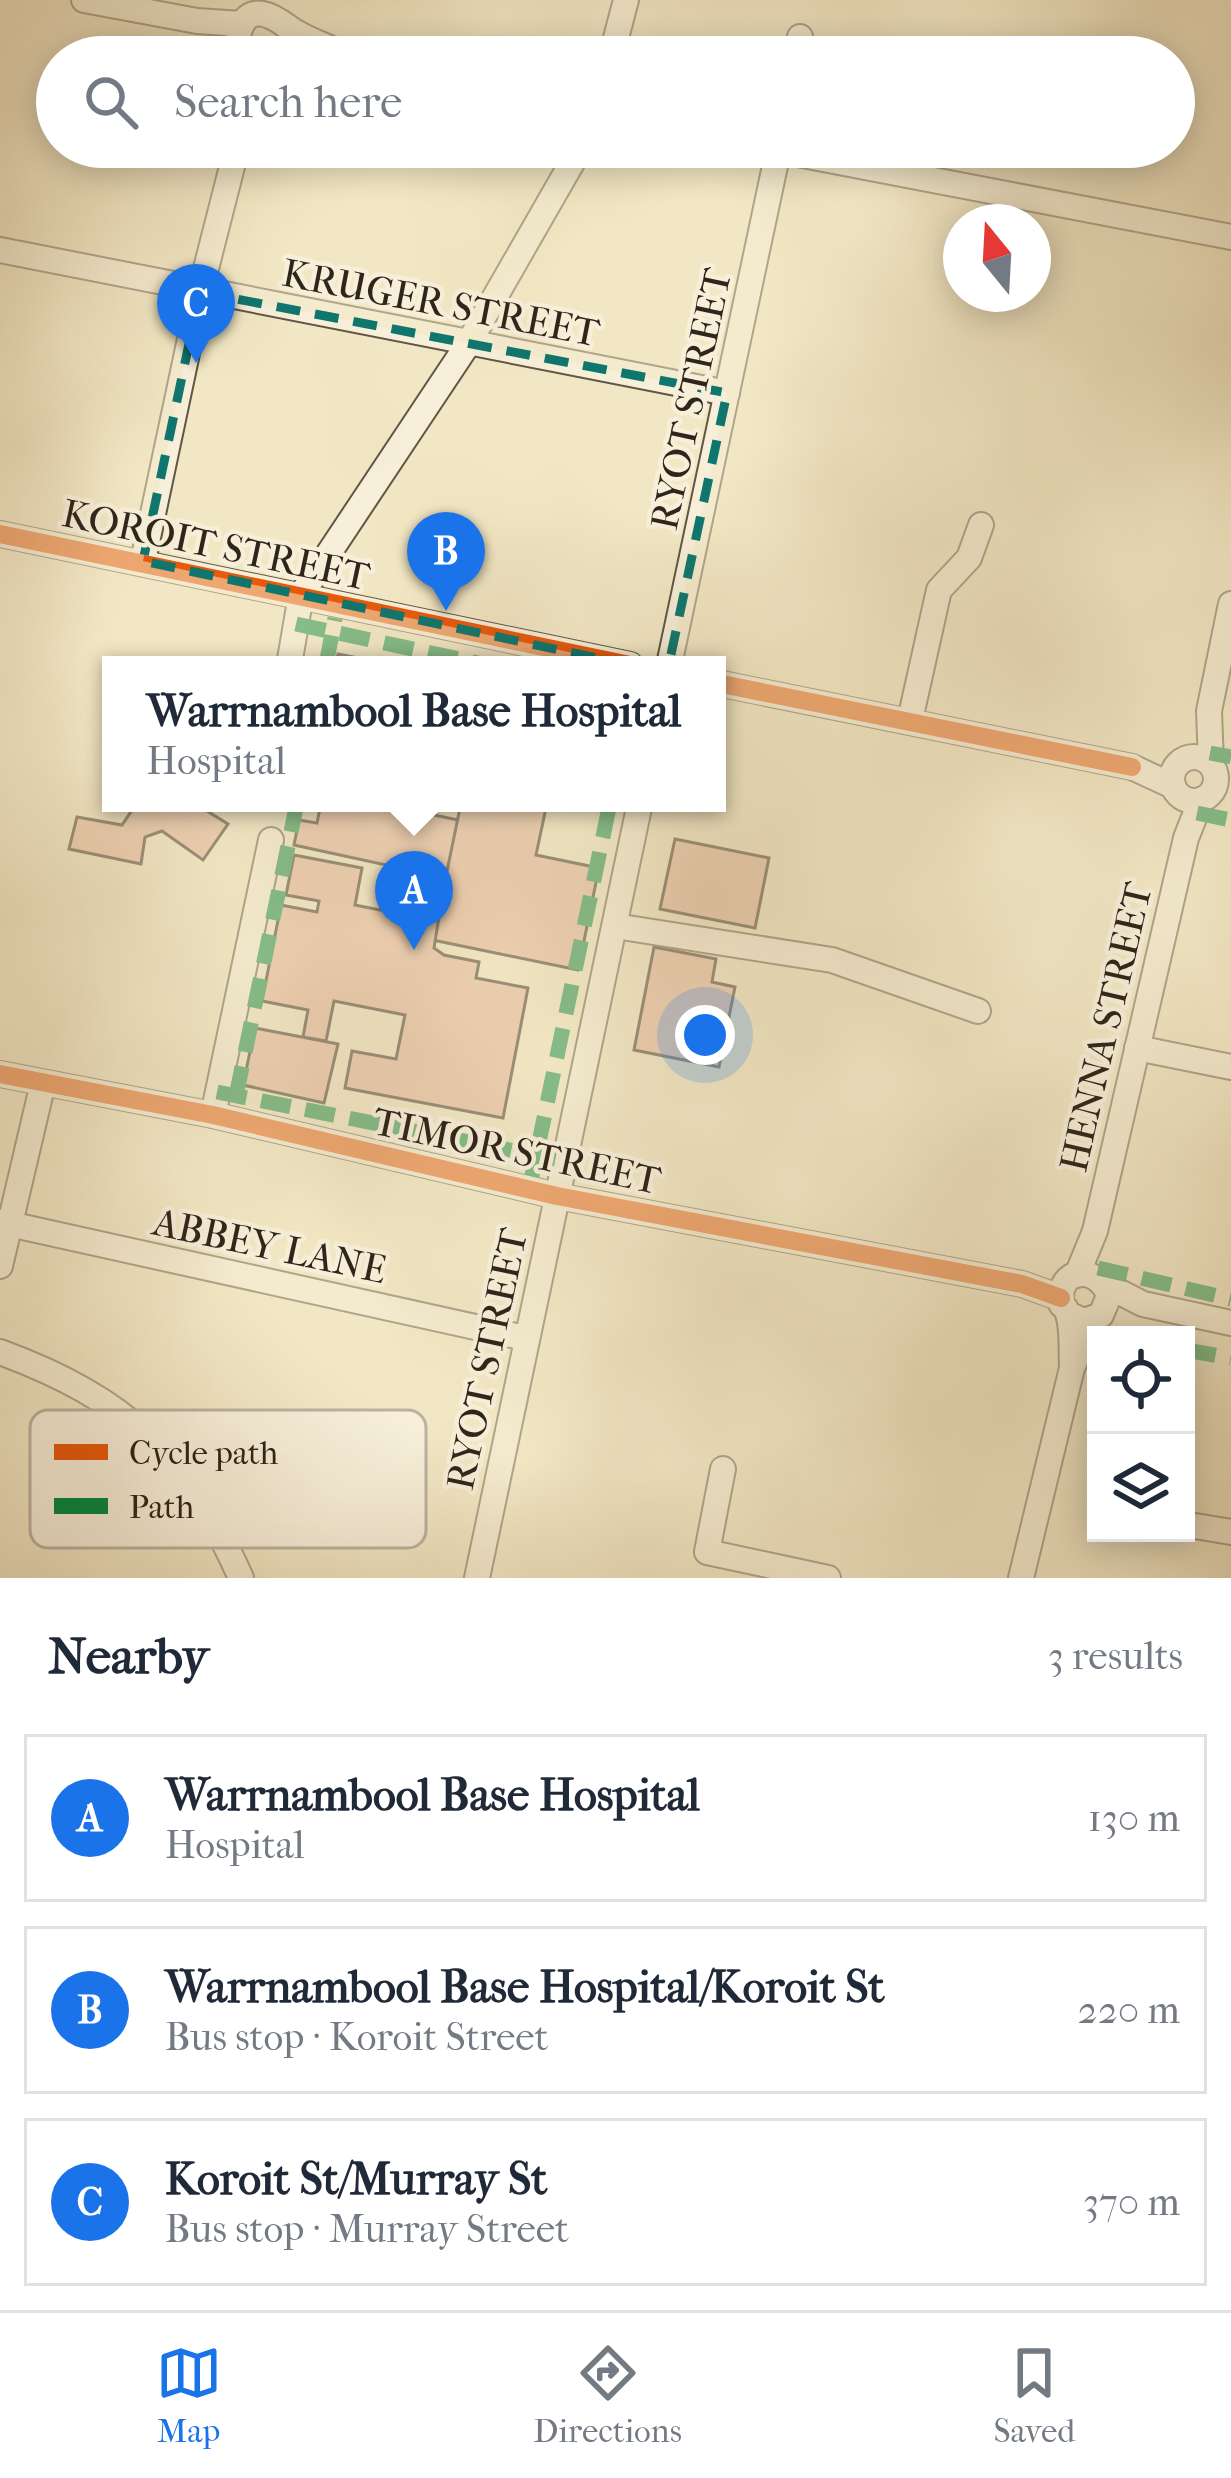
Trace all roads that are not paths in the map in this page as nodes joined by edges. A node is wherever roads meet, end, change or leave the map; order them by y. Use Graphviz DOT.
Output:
graph roads {
  1 [pos="84,0"];
  2 [pos="626,0"];
  3 [pos="264,28"];
  4 [pos="617,36"];
  5 [pos="231,168"];
  6 [pos="569,168"];
  7 [pos="770,168"];
  8 [pos="875,168"];
  9 [pos="1227,238"];
  10 [pos="0,250"];
  11 [pos="200,292"];
  12 [pos="468,344"];
  13 [pos="727,393"];
  14 [pos="981,525"];
  15 [pos="0,534"];
  16 [pos="143,561"];
  17 [pos="301,595"];
  18 [pos="1231,604"];
  19 [pos="291,656"];
  20 [pos="588,656"];
  21 [pos="671,656"];
  22 [pos="726,685"];
  23 [pos="910,720"];
  24 [pos="1202,780"];
  25 [pos="638,812"];
  26 [pos="271,840"];
  27 [pos="615,926"];
  28 [pos="978,1011"];
  29 [pos="1137,1048"];
  30 [pos="1231,1066"];
  31 [pos="0,1074"];
  32 [pos="43,1083"];
  33 [pos="213,1115"];
  34 [pos="557,1196"];
  35 [pos="5,1223"];
  36 [pos="0,1266"];
  37 [pos="1085,1295"];
  38 [pos="1231,1323"];
  39 [pos="525,1338"];
  40 [pos="0,1352"];
  41 [pos="114,1410"];
  42 [pos="723,1468"];
  43 [pos="1195,1526"];
  44 [pos="1231,1532"];
  45 [pos="226,1548"];
  46 [pos="241,1578"];
  47 [pos="478,1578"];
  48 [pos="828,1578"];
  49 [pos="1021,1578"];
  1 -- 3 [label="street"];
  2 -- 4 [label="street"];
  5 -- 11 [label="street"];
  6 -- 12 [label="street"];
  7 -- 13 [label="street, RYOT STREET"];
  8 -- 9 [label="street"];
  10 -- 11 [label="street, KRUGER STREET"];
  11 -- 12 [label="street, KRUGER STREET"];
  11 -- 16 [label="street"];
  12 -- 13 [label="street, KRUGER STREET"];
  12 -- 17 [label="street"];
  13 -- 21 [label="street, RYOT STREET"];
  14 -- 23 [label="street"];
  15 -- 16 [label="street, KOROIT STREET"];
  16 -- 17 [label="street, KOROIT STREET"];
  17 -- 19 [label="street"];
  17 -- 20 [label="street, KOROIT STREET"];
  18 -- 24 [label="street"];
  22 -- 23 [label="street"];
  23 -- 24 [label="street"];
  24 -- 29 [label="street, HENNA STREET"];
  25 -- 27 [label="street, RYOT STREET"];
  26 -- 33 [label="street"];
  27 -- 28 [label="street"];
  27 -- 34 [label="street, RYOT STREET"];
  29 -- 30 [label="street"];
  29 -- 37 [label="street, HENNA STREET"];
  31 -- 32 [label="street, TIMOR STREET"];
  32 -- 33 [label="street, TIMOR STREET"];
  32 -- 35 [label="street"];
  33 -- 34 [label="street, TIMOR STREET"];
  34 -- 37 [label="street, TIMOR STREET"];
  34 -- 39 [label="street, RYOT STREET"];
  35 -- 36 [label="street"];
  35 -- 39 [label="street, ABBEY LANE"];
  37 -- 38 [label="street, TIMOR STREET"];
  37 -- 49 [label="street, HENNA STREET"];
  39 -- 47 [label="street, RYOT STREET"];
  40 -- 41 [label="street"];
  42 -- 48 [label="street"];
  43 -- 44 [label="street"];
  45 -- 46 [label="street"];
}
